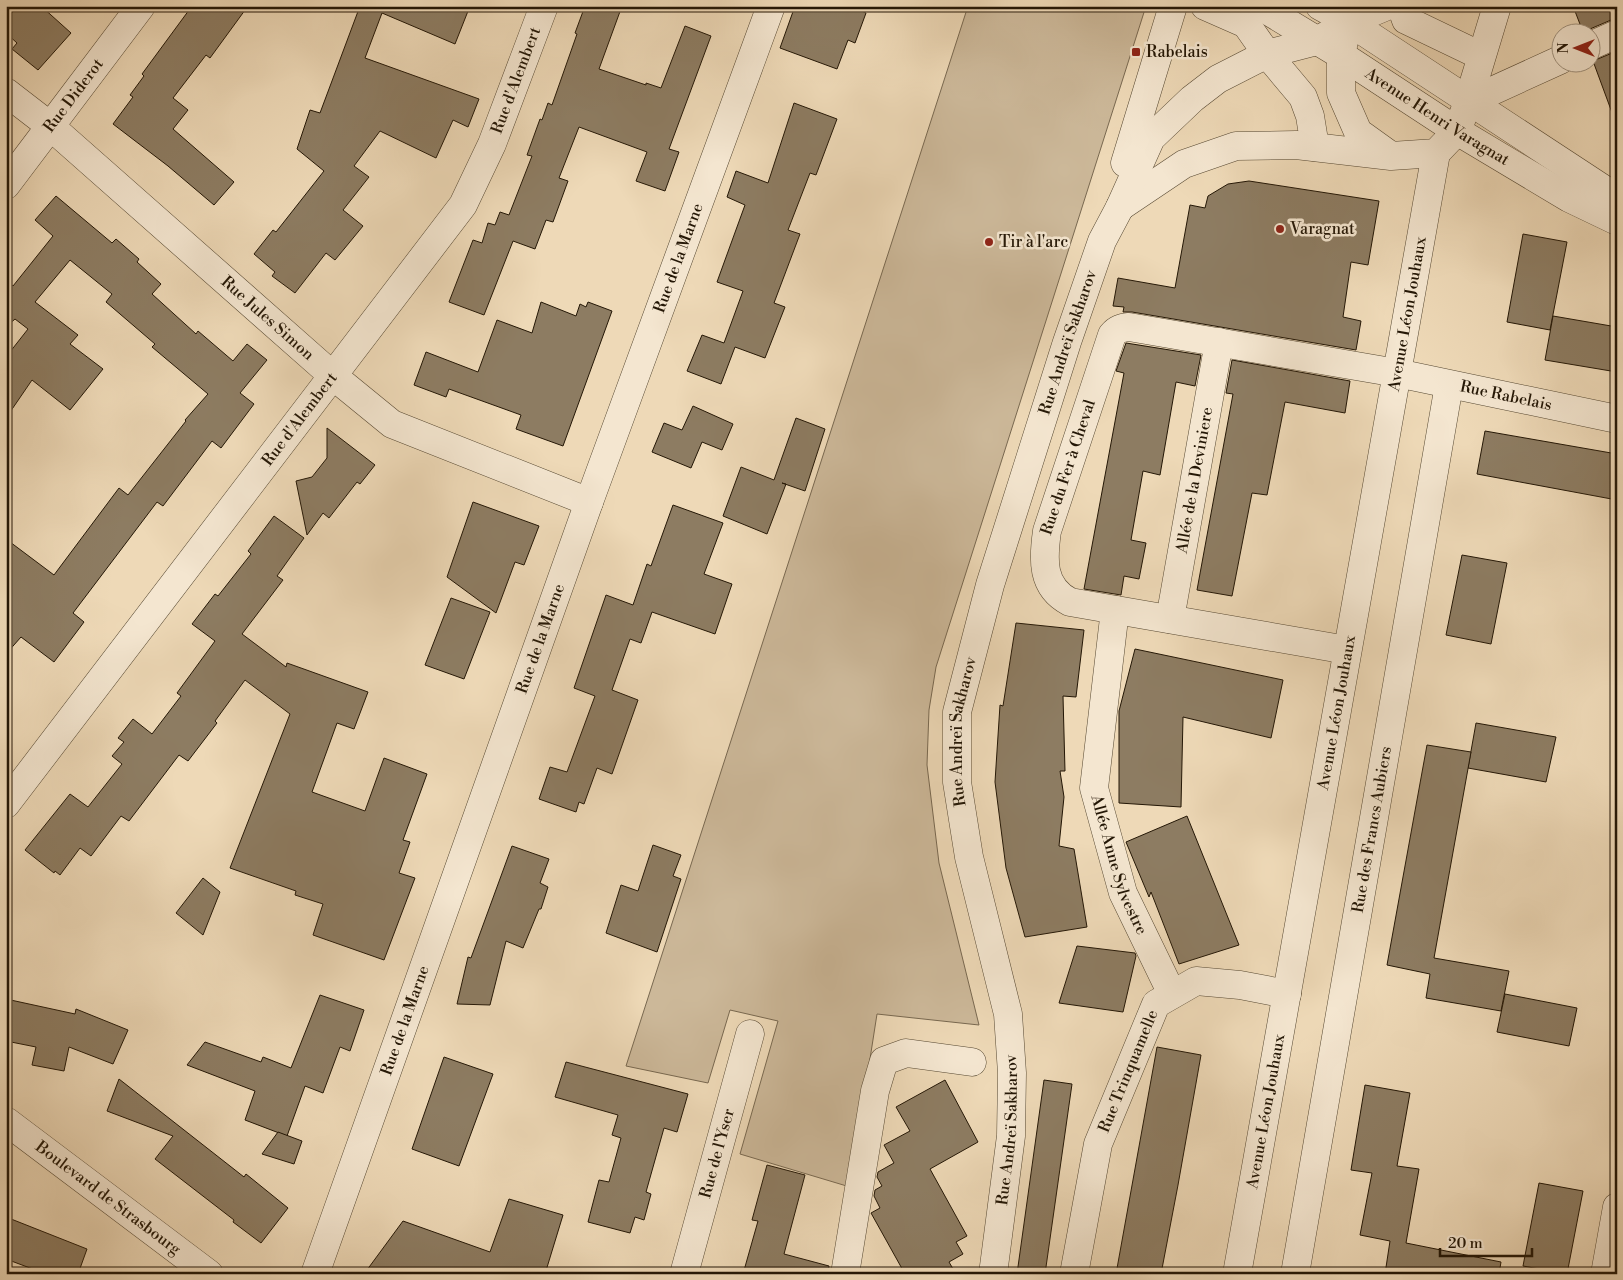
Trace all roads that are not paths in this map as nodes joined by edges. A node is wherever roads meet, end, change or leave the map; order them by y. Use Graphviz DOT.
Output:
graph roads {
  1 [pos="141,6"];
  2 [pos="544,6"];
  3 [pos="772,6"];
  4 [pos="1173,6"];
  5 [pos="1206,6"];
  6 [pos="1320,6"];
  7 [pos="1388,6"];
  8 [pos="1401,6"];
  9 [pos="1497,6"];
  10 [pos="1257,11"];
  11 [pos="1349,22"];
  12 [pos="1617,34"];
  13 [pos="1317,41"];
  14 [pos="1600,42"];
  15 [pos="1267,54"];
  16 [pos="1341,55"];
  17 [pos="1481,56"];
  18 [pos="1550,65"];
  19 [pos="6,92"];
  20 [pos="1341,93"];
  21 [pos="1468,102"];
  22 [pos="50,126"];
  23 [pos="1457,130"];
  24 [pos="1315,147"];
  25 [pos="1436,153"];
  26 [pos="1391,156"];
  27 [pos="6,185"];
  28 [pos="1617,198"];
  29 [pos="1120,207"];
  30 [pos="1617,220"];
  31 [pos="1102,241"];
  32 [pos="1219,342"];
  33 [pos="1397,373"];
  34 [pos="332,375"];
  35 [pos="1449,385"];
  36 [pos="1617,419"];
  37 [pos="589,502"];
  38 [pos="1115,610"];
  39 [pos="1170,619"];
  40 [pos="1347,650"];
  41 [pos="6,804"];
  42 [pos="1172,994"];
  43 [pos="1287,994"];
  44 [pos="750,1034"];
  45 [pos="972,1062"];
  46 [pos="6,1120"];
  47 [pos="1617,1207"];
  48 [pos="210,1274"];
  49 [pos="315,1274"];
  50 [pos="684,1274"];
  51 [pos="845,1274"];
  52 [pos="993,1274"];
  53 [pos="1074,1274"];
  54 [pos="1237,1274"];
  55 [pos="1295,1274"];
  56 [pos="1605,1274"];
  1 -- 22 [label="street, Rue Diderot"];
  2 -- 34 [label="street, Rue d'Alembert"];
  3 -- 37 [label="street, Rue de la Marne"];
  4 -- 31 [label="street"];
  5 -- 10 [label="street, Avenue Henri Varagnat"];
  6 -- 11 [label="street, Avenue Henri Varagnat"];
  7 -- 11 [label="street, Rue Andreï Sakharov"];
  8 -- 17 [label="street"];
  9 -- 17 [label="street"];
  10 -- 13 [label="street, Avenue Henri Varagnat"];
  10 -- 15 [label="street"];
  11 -- 13 [label="street, Rue Andreï Sakharov"];
  11 -- 16 [label="street"];
  11 -- 21 [label="street, Avenue Henri Varagnat"];
  12 -- 14 [label="street"];
  13 -- 15 [label="street, Rue Andreï Sakharov"];
  13 -- 16 [label="street, Avenue Henri Varagnat"];
  13 -- 20 [label="street"];
  15 -- 24 [label="street"];
  15 -- 29 [label="street, Rue Andreï Sakharov"];
  16 -- 20 [label="street"];
  16 -- 23 [label="street, Avenue Henri Varagnat"];
  17 -- 21 [label="street"];
  18 -- 21 [label="street"];
  19 -- 22 [label="street, Rue Jules Simon"];
  20 -- 26 [label="street"];
  21 -- 23 [label="street"];
  21 -- 28 [label="street, Avenue Henri Varagnat"];
  22 -- 27 [label="street, Rue Diderot"];
  22 -- 34 [label="street, Rue Jules Simon"];
  23 -- 25 [label="street"];
  23 -- 30 [label="street, Avenue Henri Varagnat"];
  24 -- 26 [label="street, Rue Andreï Sakharov"];
  24 -- 29 [label="street, Rue Andreï Sakharov"];
  25 -- 26 [label="street, Rue Andreï Sakharov"];
  25 -- 33 [label="street, Avenue Léon Jouhaux"];
  29 -- 31 [label="street, Rue Andreï Sakharov"];
  31 -- 52 [label="street, Rue Andreï Sakharov"];
  32 -- 33 [label="street, Rue du Fer à Cheval"];
  32 -- 38 [label="street, Rue du Fer à Cheval"];
  32 -- 39 [label="street, Allée de la Deviniere"];
  33 -- 35 [label="street, Rue Rabelais"];
  33 -- 40 [label="street, Avenue Léon Jouhaux"];
  34 -- 37 [label="street, Rue Jules Simon"];
  34 -- 41 [label="street, Rue d'Alembert"];
  35 -- 36 [label="street, Rue Rabelais"];
  35 -- 55 [label="street, Rue des Francs Aubiers"];
  37 -- 49 [label="street, Rue de la Marne"];
  38 -- 39 [label="street, Rue du Fer à Cheval"];
  38 -- 42 [label="street, Allée Anne Sylvestre"];
  39 -- 40 [label="street, Rue du Fer à Cheval"];
  40 -- 43 [label="street, Avenue Léon Jouhaux"];
  42 -- 43 [label="street, Rue Trinquamelle"];
  42 -- 53 [label="street, Rue Trinquamelle"];
  43 -- 54 [label="street, Avenue Léon Jouhaux"];
  44 -- 50 [label="street, Rue de l'Yser"];
  45 -- 51 [label="street"];
  46 -- 48 [label="street, Boulevard de Strasbourg"];
  47 -- 56 [label="street"];
}
